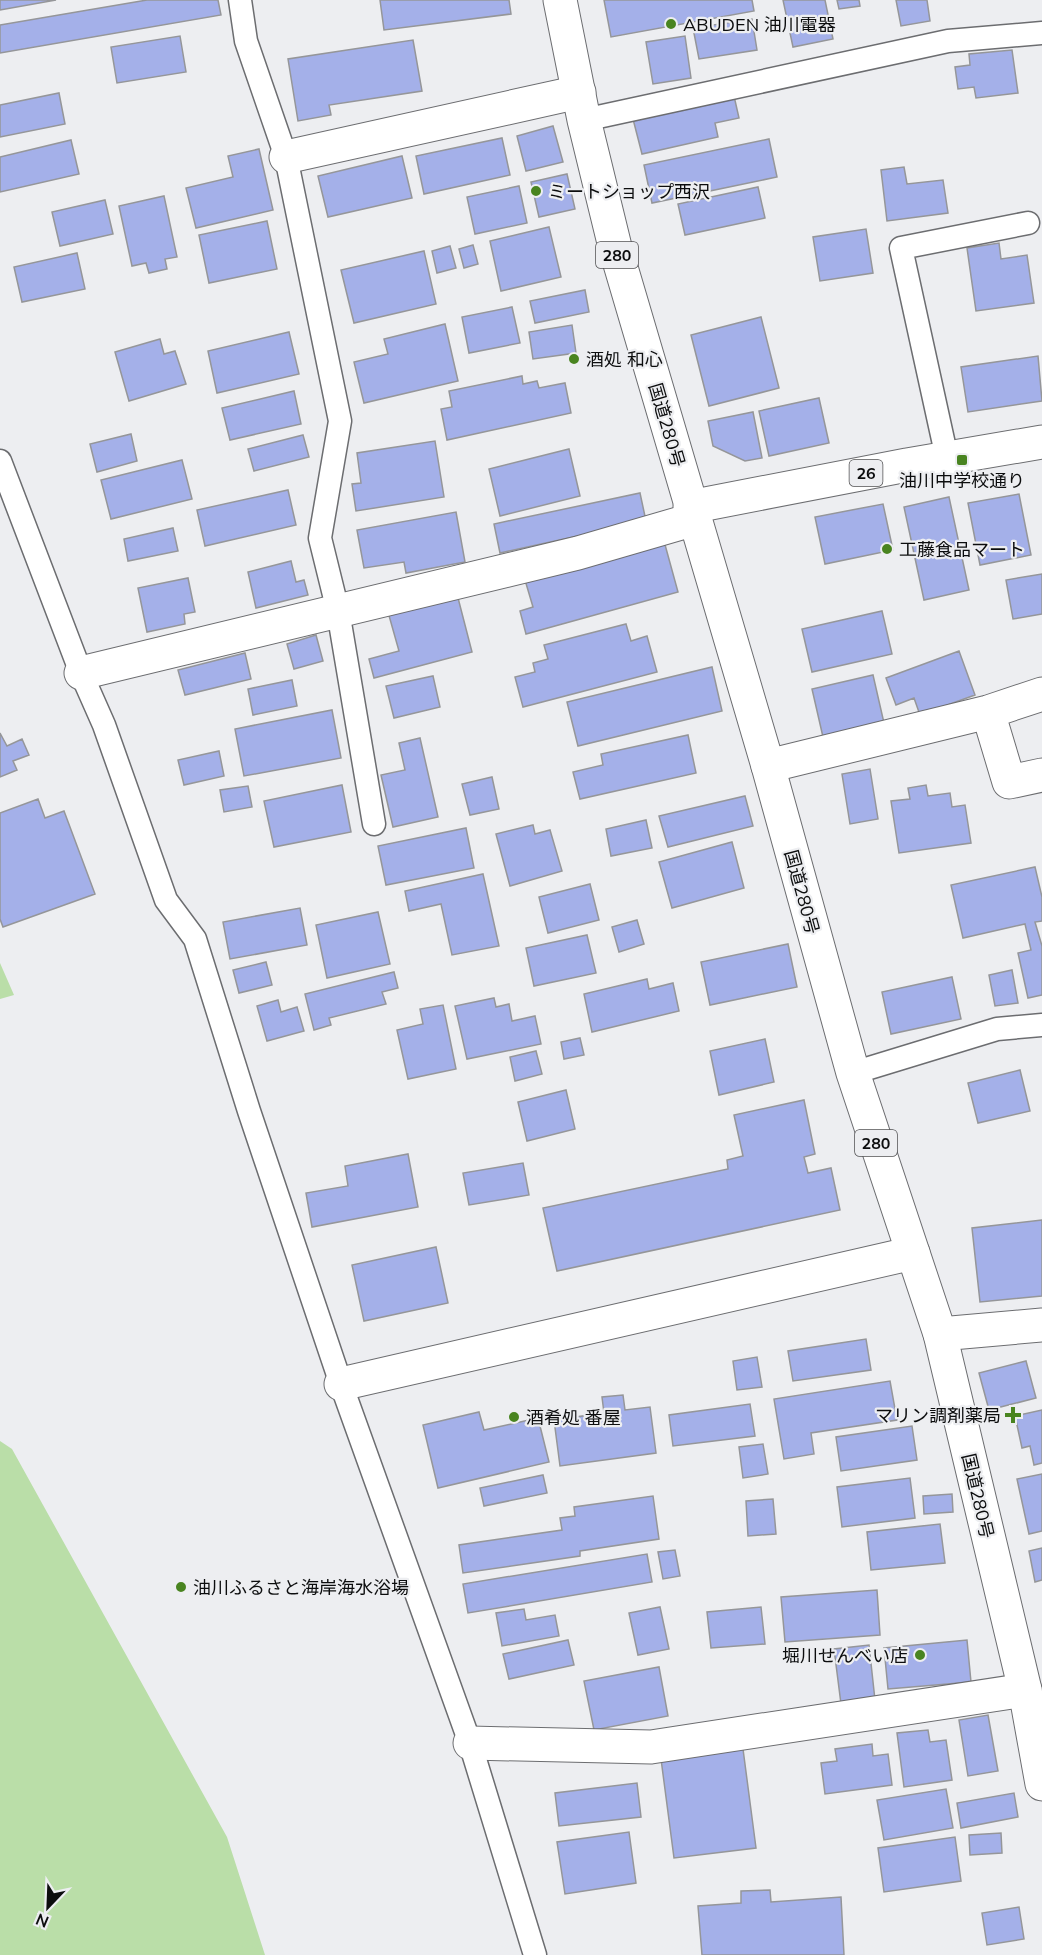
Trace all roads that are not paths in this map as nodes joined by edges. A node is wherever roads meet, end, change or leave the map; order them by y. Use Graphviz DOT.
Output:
graph roads {
  1 [pos="240,0"];
  2 [pos="560,0"];
  3 [pos="1042,33"];
  4 [pos="581,106"];
  5 [pos="286,157"];
  6 [pos="1028,223"];
  7 [pos="1042,442"];
  8 [pos="947,458"];
  9 [pos="0,461"];
  10 [pos="692,513"];
  11 [pos="338,611"];
  12 [pos="81,673"];
  13 [pos="1042,694"];
  14 [pos="988,712"];
  15 [pos="768,766"];
  16 [pos="1042,775"];
  17 [pos="374,824"];
  18 [pos="1042,1025"];
  19 [pos="853,1073"];
  20 [pos="913,1253"];
  21 [pos="1042,1325"];
  22 [pos="940,1334"];
  23 [pos="341,1384"];
  24 [pos="1024,1690"];
  25 [pos="470,1743"];
  26 [pos="1042,1784"];
  27 [pos="535,1955"];
  1 -- 5 [label="lane"];
  2 -- 4 [label="main road, 国道280号 / 280"];
  3 -- 4 [label="lane"];
  4 -- 5 [label="main road"];
  4 -- 10 [label="main road, 国道280号 / 280"];
  5 -- 11 [label="lane"];
  6 -- 8 [label="lane"];
  7 -- 8 [label="main road, 26"];
  8 -- 10 [label="main road, 26"];
  9 -- 12 [label="lane"];
  10 -- 11 [label="main road"];
  10 -- 15 [label="main road, 国道280号 / 280"];
  11 -- 12 [label="main road"];
  11 -- 17 [label="lane"];
  12 -- 23 [label="lane"];
  13 -- 14 [label="main road"];
  14 -- 15 [label="main road"];
  14 -- 16 [label="main road"];
  15 -- 19 [label="main road, 国道280号 / 280"];
  18 -- 19 [label="lane"];
  19 -- 20 [label="main road, 国道280号 / 280"];
  20 -- 22 [label="main road, 国道280号 / 280"];
  20 -- 23 [label="main road"];
  21 -- 22 [label="main road"];
  22 -- 24 [label="main road, 国道280号 / 280"];
  23 -- 25 [label="lane"];
  24 -- 25 [label="main road"];
  24 -- 26 [label="main road, 国道280号 / 280"];
  25 -- 27 [label="lane"];
}
